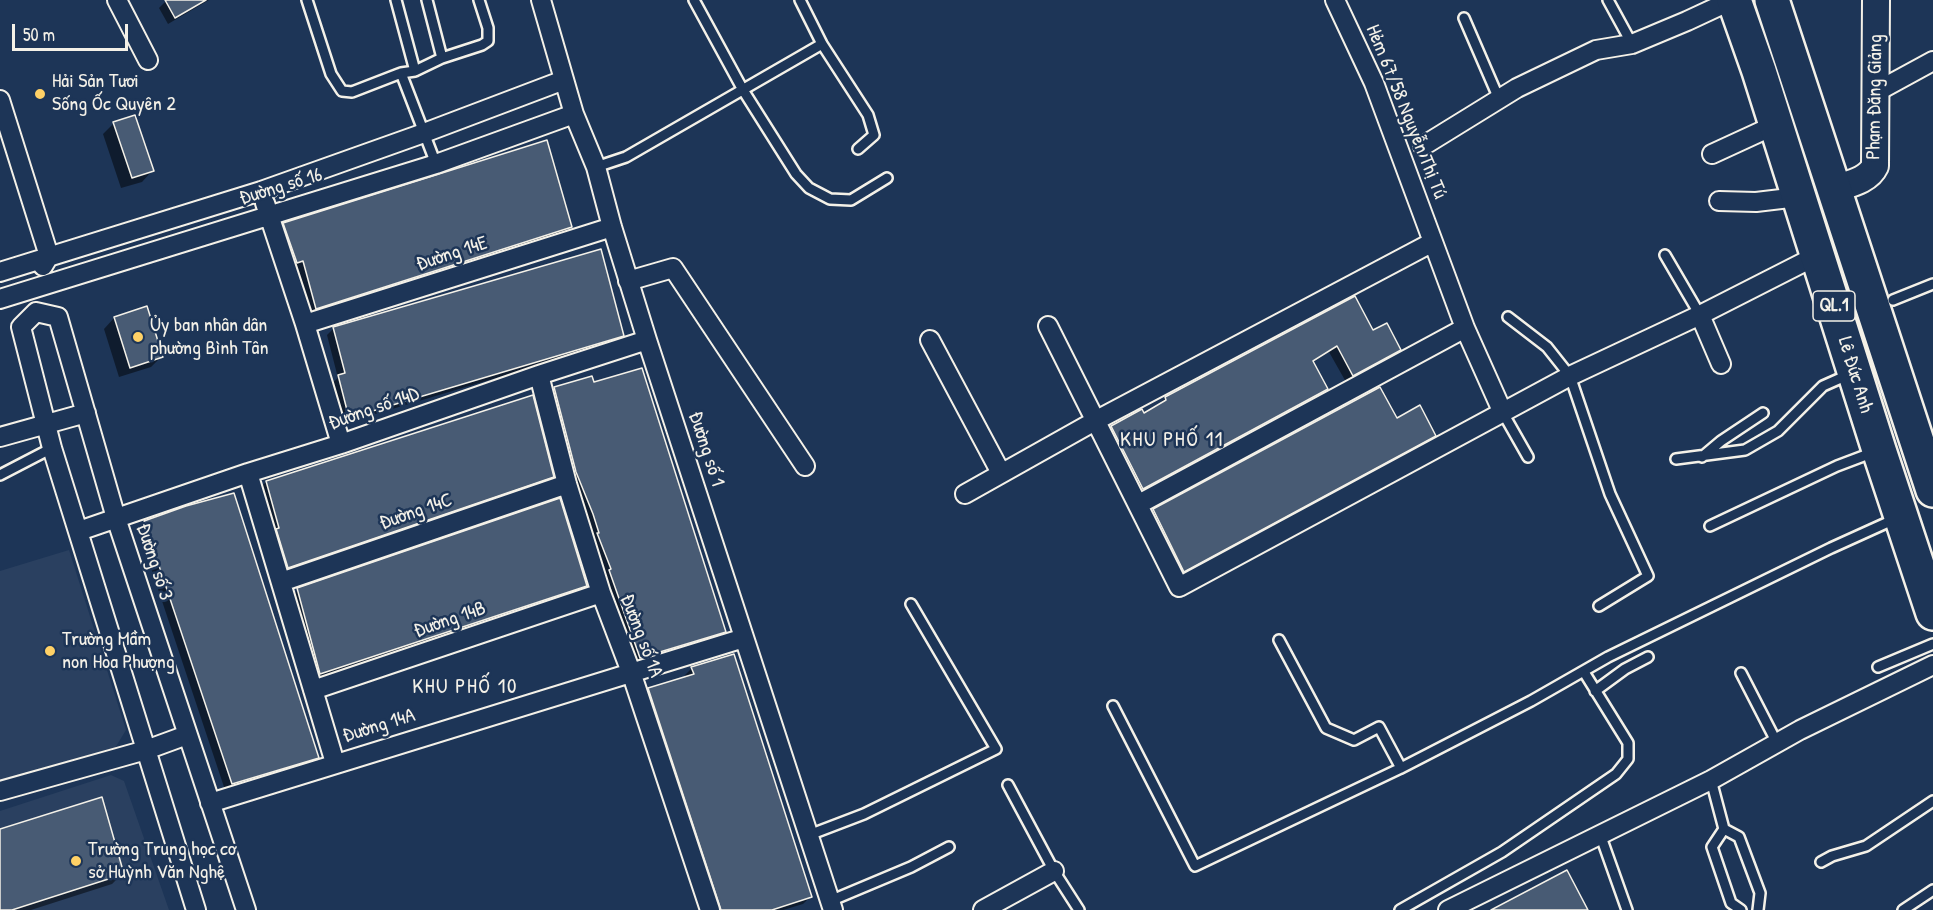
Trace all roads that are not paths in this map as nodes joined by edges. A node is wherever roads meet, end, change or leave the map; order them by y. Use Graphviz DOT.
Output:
graph roads {
  1 [pos="117,0"];
  2 [pos="306,0"];
  3 [pos="396,0"];
  4 [pos="427,0"];
  5 [pos="479,0"];
  6 [pos="541,0"];
  7 [pos="694,0"];
  8 [pos="800,0"];
  9 [pos="1335,0"];
  10 [pos="1608,0"];
  11 [pos="1733,0"];
  12 [pos="1753,0"];
  13 [pos="1773,0"];
  14 [pos="1795,0"];
  15 [pos="1876,0"];
  16 [pos="1464,18"];
  17 [pos="822,44"];
  18 [pos="1632,44"];
  19 [pos="442,58"];
  20 [pos="148,60"];
  21 [pos="1933,61"];
  22 [pos="415,70"];
  23 [pos="401,73"];
  24 [pos="564,80"];
  25 [pos="743,90"];
  26 [pos="1876,92"];
  27 [pos="1498,99"];
  28 [pos="0,100"];
  29 [pos="574,114"];
  30 [pos="1775,125"];
  31 [pos="424,133"];
  32 [pos="1422,146"];
  33 [pos="858,149"];
  34 [pos="1712,154"];
  35 [pos="436,164"];
  36 [pos="596,167"];
  37 [pos="887,178"];
  38 [pos="1844,185"];
  39 [pos="261,191"];
  40 [pos="1798,197"];
  41 [pos="1719,201"];
  42 [pos="269,214"];
  43 [pos="612,228"];
  44 [pos="138,229"];
  45 [pos="1433,242"];
  46 [pos="1825,252"];
  47 [pos="146,253"];
  48 [pos="1665,255"];
  49 [pos="49,256"];
  50 [pos="0,272"];
  51 [pos="628,281"];
  52 [pos="1933,284"];
  53 [pos="28,290"];
  54 [pos="0,299"];
  55 [pos="1893,300"];
  56 [pos="36,312"];
  57 [pos="1700,315"];
  58 [pos="1508,317"];
  59 [pos="305,324"];
  60 [pos="1048,326"];
  61 [pos="1465,328"];
  62 [pos="647,340"];
  63 [pos="930,340"];
  64 [pos="1721,364"];
  65 [pos="1854,372"];
  66 [pos="539,375"];
  67 [pos="1570,376"];
  68 [pos="86,413"];
  69 [pos="1503,413"];
  70 [pos="1763,413"];
  71 [pos="1095,421"];
  72 [pos="47,425"];
  73 [pos="1933,429"];
  74 [pos="0,437"];
  75 [pos="341,444"];
  76 [pos="52,448"];
  77 [pos="1879,450"];
  78 [pos="1528,457"];
  79 [pos="1702,457"];
  80 [pos="1676,459"];
  81 [pos="805,466"];
  82 [pos="1001,472"];
  83 [pos="248,473"];
  84 [pos="0,475"];
  85 [pos="567,484"];
  86 [pos="1933,490"];
  87 [pos="965,494"];
  88 [pos="1139,504"];
  89 [pos="1901,516"];
  90 [pos="116,518"];
  91 [pos="1710,526"];
  92 [pos="79,531"];
  93 [pos="1933,559"];
  94 [pos="280,582"];
  95 [pos="601,593"];
  96 [pos="911,604"];
  97 [pos="1599,606"];
  98 [pos="1933,613"];
  99 [pos="744,638"];
  100 [pos="1280,640"];
  101 [pos="1933,644"];
  102 [pos="1648,657"];
  103 [pos="1933,665"];
  104 [pos="1878,667"];
  105 [pos="631,672"];
  106 [pos="1584,672"];
  107 [pos="1741,673"];
  108 [pos="313,690"];
  109 [pos="1595,691"];
  110 [pos="1113,706"];
  111 [pos="188,735"];
  112 [pos="1777,743"];
  113 [pos="147,750"];
  114 [pos="335,764"];
  115 [pos="1401,768"];
  116 [pos="1711,780"];
  117 [pos="1008,785"];
  118 [pos="0,791"];
  119 [pos="1933,801"];
  120 [pos="210,803"];
  121 [pos="1724,829"];
  122 [pos="1600,834"];
  123 [pos="809,835"];
  124 [pos="949,847"];
  125 [pos="1821,862"];
  126 [pos="1054,870"];
  127 [pos="1933,890"];
  128 [pos="832,906"];
  129 [pos="196,910"];
  130 [pos="246,910"];
  131 [pos="710,910"];
  132 [pos="983,910"];
  133 [pos="1079,910"];
  134 [pos="1400,910"];
  135 [pos="1448,910"];
  136 [pos="1627,910"];
  137 [pos="1742,910"];
  138 [pos="1758,910"];
  139 [pos="1903,910"];
  1 -- 20 [label="street"];
  2 -- 23 [label="lane"];
  3 -- 22 [label="lane"];
  4 -- 19 [label="lane"];
  5 -- 19 [label="lane"];
  6 -- 24 [label="street, Đường số 1"];
  7 -- 25 [label="lane"];
  8 -- 17 [label="lane"];
  9 -- 45 [label="street, Hẻm 67/58 Nguyễn Thị Tú"];
  10 -- 18 [label="lane"];
  11 -- 18 [label="street"];
  11 -- 30 [label="highway, Lê Đức Anh / QL.1"];
  12 -- 46 [label="highway, Lê Đức Anh / QL.1"];
  13 -- 38 [label="highway, Lê Đức Anh / QL.1"];
  14 -- 38 [label="highway, Lê Đức Anh / QL.1"];
  15 -- 26 [label="street, Phạm Đăng Giảng"];
  16 -- 27 [label="lane"];
  17 -- 25 [label="lane"];
  17 -- 33 [label="lane"];
  18 -- 27 [label="street"];
  19 -- 22 [label="lane"];
  21 -- 26 [label="street"];
  22 -- 23 [label="lane"];
  23 -- 31 [label="lane"];
  24 -- 29 [label="street, Đường số 1"];
  24 -- 31 [label="street, Đường số 16"];
  25 -- 36 [label="lane"];
  25 -- 37 [label="lane"];
  26 -- 38 [label="street, Phạm Đăng Giảng"];
  27 -- 32 [label="street"];
  28 -- 49 [label="street"];
  29 -- 35 [label="street, Đường số 16"];
  29 -- 36 [label="street, Đường số 1"];
  30 -- 34 [label="street"];
  30 -- 40 [label="highway, Lê Đức Anh / QL.1"];
  31 -- 35 [label="lane"];
  31 -- 39 [label="street, Đường số 16"];
  35 -- 42 [label="street, Đường số 16"];
  36 -- 43 [label="street, Đường số 1"];
  38 -- 55 [label="highway, Lê Đức Anh / QL.1"];
  38 -- 86 [label="highway, Lê Đức Anh / QL.1"];
  39 -- 42 [label="street"];
  39 -- 44 [label="street, Đường số 16"];
  40 -- 41 [label="street"];
  40 -- 46 [label="highway, Lê Đức Anh / QL.1"];
  42 -- 47 [label="street, Đường số 16"];
  42 -- 59 [label="street"];
  43 -- 51 [label="street, Đường số 1"];
  43 -- 59 [label="street, Đường 14E"];
  44 -- 47 [label="street"];
  44 -- 49 [label="street, Đường số 16"];
  45 -- 61 [label="street, Hẻm 67/58 Nguyễn Thị Tú"];
  45 -- 71 [label="street"];
  46 -- 57 [label="street"];
  46 -- 65 [label="highway, Lê Đức Anh / QL.1"];
  46 -- 93 [label="highway, Lê Đức Anh / QL.1"];
  47 -- 53 [label="street, Đường số 16"];
  48 -- 57 [label="lane"];
  49 -- 50 [label="street, Đường số 16"];
  49 -- 53 [label="street"];
  51 -- 62 [label="street, Đường số 1"];
  51 -- 81 [label="street"];
  52 -- 55 [label="lane"];
  53 -- 54 [label="street, Đường số 16"];
  53 -- 56 [label="street"];
  55 -- 73 [label="highway, Lê Đức Anh / QL.1"];
  56 -- 68 [label="street, Đường số 3"];
  56 -- 72 [label="street"];
  57 -- 64 [label="street"];
  57 -- 67 [label="street"];
  58 -- 67 [label="lane"];
  59 -- 75 [label="street"];
  60 -- 71 [label="street"];
  61 -- 69 [label="street, Hẻm 67/58 Nguyễn Thị Tú"];
  61 -- 88 [label="street"];
  62 -- 66 [label="street, Đường số 14D"];
  62 -- 99 [label="street, Đường số 1"];
  63 -- 82 [label="street"];
  65 -- 77 [label="highway, Lê Đức Anh / QL.1"];
  65 -- 79 [label="lane"];
  66 -- 75 [label="street, Đường số 14D"];
  66 -- 85 [label="street, Đường số 1A"];
  67 -- 69 [label="street"];
  67 -- 97 [label="lane"];
  68 -- 72 [label="street"];
  68 -- 90 [label="street, Đường số 3"];
  69 -- 78 [label="lane"];
  69 -- 88 [label="street"];
  70 -- 79 [label="lane"];
  71 -- 82 [label="street"];
  71 -- 88 [label="street"];
  72 -- 74 [label="street"];
  72 -- 76 [label="street"];
  75 -- 83 [label="street, Đường số 14D"];
  76 -- 84 [label="lane"];
  76 -- 92 [label="street"];
  77 -- 89 [label="highway, Lê Đức Anh / QL.1"];
  77 -- 91 [label="lane"];
  79 -- 80 [label="lane"];
  82 -- 87 [label="street"];
  83 -- 90 [label="street, Đường số 14D"];
  83 -- 94 [label="street"];
  85 -- 94 [label="street, Đường 14C"];
  85 -- 95 [label="street, Đường số 1A"];
  89 -- 98 [label="highway, Lê Đức Anh / QL.1"];
  89 -- 106 [label="lane"];
  90 -- 92 [label="street, Đường số 14D"];
  90 -- 111 [label="street, Đường số 3"];
  92 -- 113 [label="street"];
  94 -- 108 [label="street"];
  95 -- 105 [label="street, Đường số 1A"];
  95 -- 108 [label="street, Đường 14B"];
  96 -- 123 [label="lane"];
  99 -- 105 [label="street, Đường 14A"];
  99 -- 123 [label="street, Đường số 1"];
  100 -- 115 [label="lane"];
  101 -- 104 [label="lane"];
  102 -- 109 [label="lane"];
  103 -- 112 [label="street"];
  105 -- 114 [label="street, Đường 14A"];
  105 -- 131 [label="street, Đường số 1A"];
  106 -- 109 [label="lane"];
  106 -- 115 [label="lane"];
  107 -- 112 [label="lane"];
  108 -- 114 [label="street"];
  109 -- 134 [label="lane"];
  110 -- 115 [label="lane"];
  111 -- 113 [label="street"];
  111 -- 120 [label="street, Đường số 3"];
  112 -- 116 [label="street"];
  113 -- 118 [label="street"];
  113 -- 129 [label="street"];
  114 -- 120 [label="street, Đường 14A"];
  116 -- 121 [label="lane"];
  116 -- 122 [label="street"];
  117 -- 126 [label="lane"];
  119 -- 125 [label="lane"];
  120 -- 130 [label="street, Đường số 3"];
  121 -- 137 [label="lane"];
  121 -- 138 [label="lane"];
  122 -- 135 [label="street"];
  122 -- 136 [label="lane"];
  123 -- 128 [label="street, Đường số 1"];
  124 -- 128 [label="lane"];
  126 -- 132 [label="street"];
  126 -- 133 [label="lane"];
  127 -- 139 [label="lane"];
}
